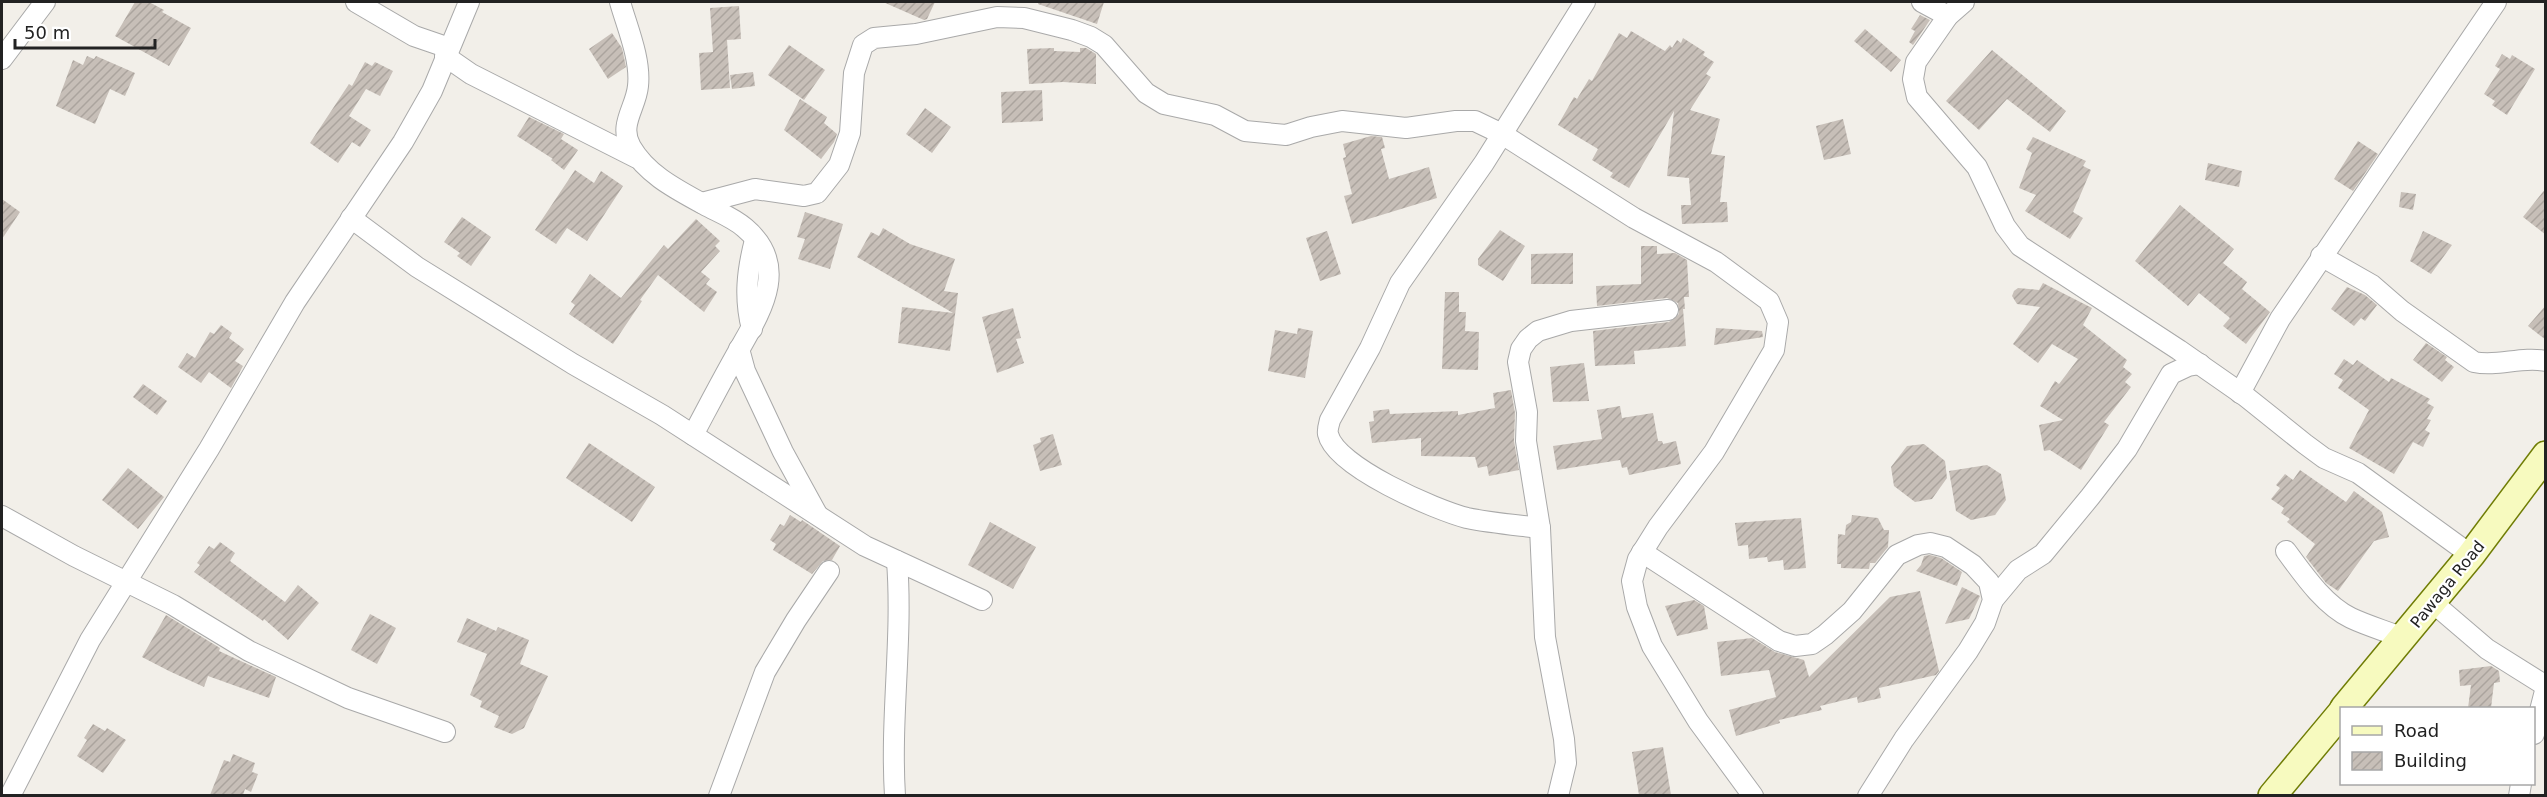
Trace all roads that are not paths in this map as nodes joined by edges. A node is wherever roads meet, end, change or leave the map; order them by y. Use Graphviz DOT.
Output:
graph roads {
  1 [pos="45,2"];
  2 [pos="356,2"];
  3 [pos="469,2"];
  4 [pos="620,2"];
  5 [pos="1585,2"];
  6 [pos="1922,2"];
  7 [pos="1964,2"];
  8 [pos="2496,2"];
  9 [pos="1948,16"];
  10 [pos="447,52"];
  11 [pos="2,59"];
  12 [pos="1502,134"];
  13 [pos="637,158"];
  14 [pos="702,203"];
  15 [pos="351,218"];
  16 [pos="2321,256"];
  17 [pos="1668,310"];
  18 [pos="739,349"];
  19 [pos="2546,361"];
  20 [pos="2200,364"];
  21 [pos="2240,393"];
  22 [pos="693,435"];
  23 [pos="2546,455"];
  24 [pos="818,515"];
  25 [pos="2,516"];
  26 [pos="1540,528"];
  27 [pos="2286,551"];
  28 [pos="1642,552"];
  29 [pos="2471,555"];
  30 [pos="897,561"];
  31 [pos="830,571"];
  32 [pos="127,581"];
  33 [pos="982,600"];
  34 [pos="1993,600"];
  35 [pos="2432,602"];
  36 [pos="2403,638"];
  37 [pos="2546,687"];
  38 [pos="2346,707"];
  39 [pos="2340,714"];
  40 [pos="2535,730"];
  41 [pos="445,732"];
  42 [pos="10,795"];
  43 [pos="719,795"];
  44 [pos="895,795"];
  45 [pos="1558,795"];
  46 [pos="1753,795"];
  47 [pos="1868,795"];
  48 [pos="2272,795"];
  1 -- 11 [label="street"];
  2 -- 10 [label="street"];
  3 -- 10 [label="street"];
  4 -- 13 [label="street"];
  5 -- 12 [label="street"];
  6 -- 9 [label="street"];
  7 -- 9 [label="street"];
  8 -- 16 [label="street"];
  9 -- 20 [label="street"];
  10 -- 13 [label="street"];
  10 -- 15 [label="street"];
  12 -- 14 [label="street"];
  12 -- 26 [label="street"];
  12 -- 28 [label="street"];
  13 -- 14 [label="street"];
  14 -- 18 [label="street"];
  15 -- 22 [label="street"];
  15 -- 32 [label="street"];
  16 -- 19 [label="street"];
  16 -- 21 [label="street"];
  17 -- 26 [label="street"];
  18 -- 22 [label="street"];
  18 -- 24 [label="street"];
  20 -- 21 [label="street"];
  20 -- 34 [label="street"];
  21 -- 29 [label="street"];
  22 -- 24 [label="street"];
  23 -- 29 [label="main road, Pawaga Road"];
  24 -- 30 [label="street"];
  25 -- 32 [label="street"];
  26 -- 45 [label="street"];
  27 -- 36 [label="street"];
  28 -- 34 [label="street"];
  28 -- 46 [label="street"];
  29 -- 35 [label="main road, Pawaga Road"];
  30 -- 33 [label="street"];
  30 -- 44 [label="street"];
  31 -- 43 [label="street"];
  32 -- 41 [label="street"];
  32 -- 42 [label="street"];
  34 -- 47 [label="street"];
  35 -- 36 [label="main road, Pawaga Road"];
  35 -- 37 [label="street"];
  36 -- 38 [label="main road, Pawaga Road"];
  37 -- 40 [label="street"];
  39 -- 48 [label="main road, Pawaga Road"];
}
